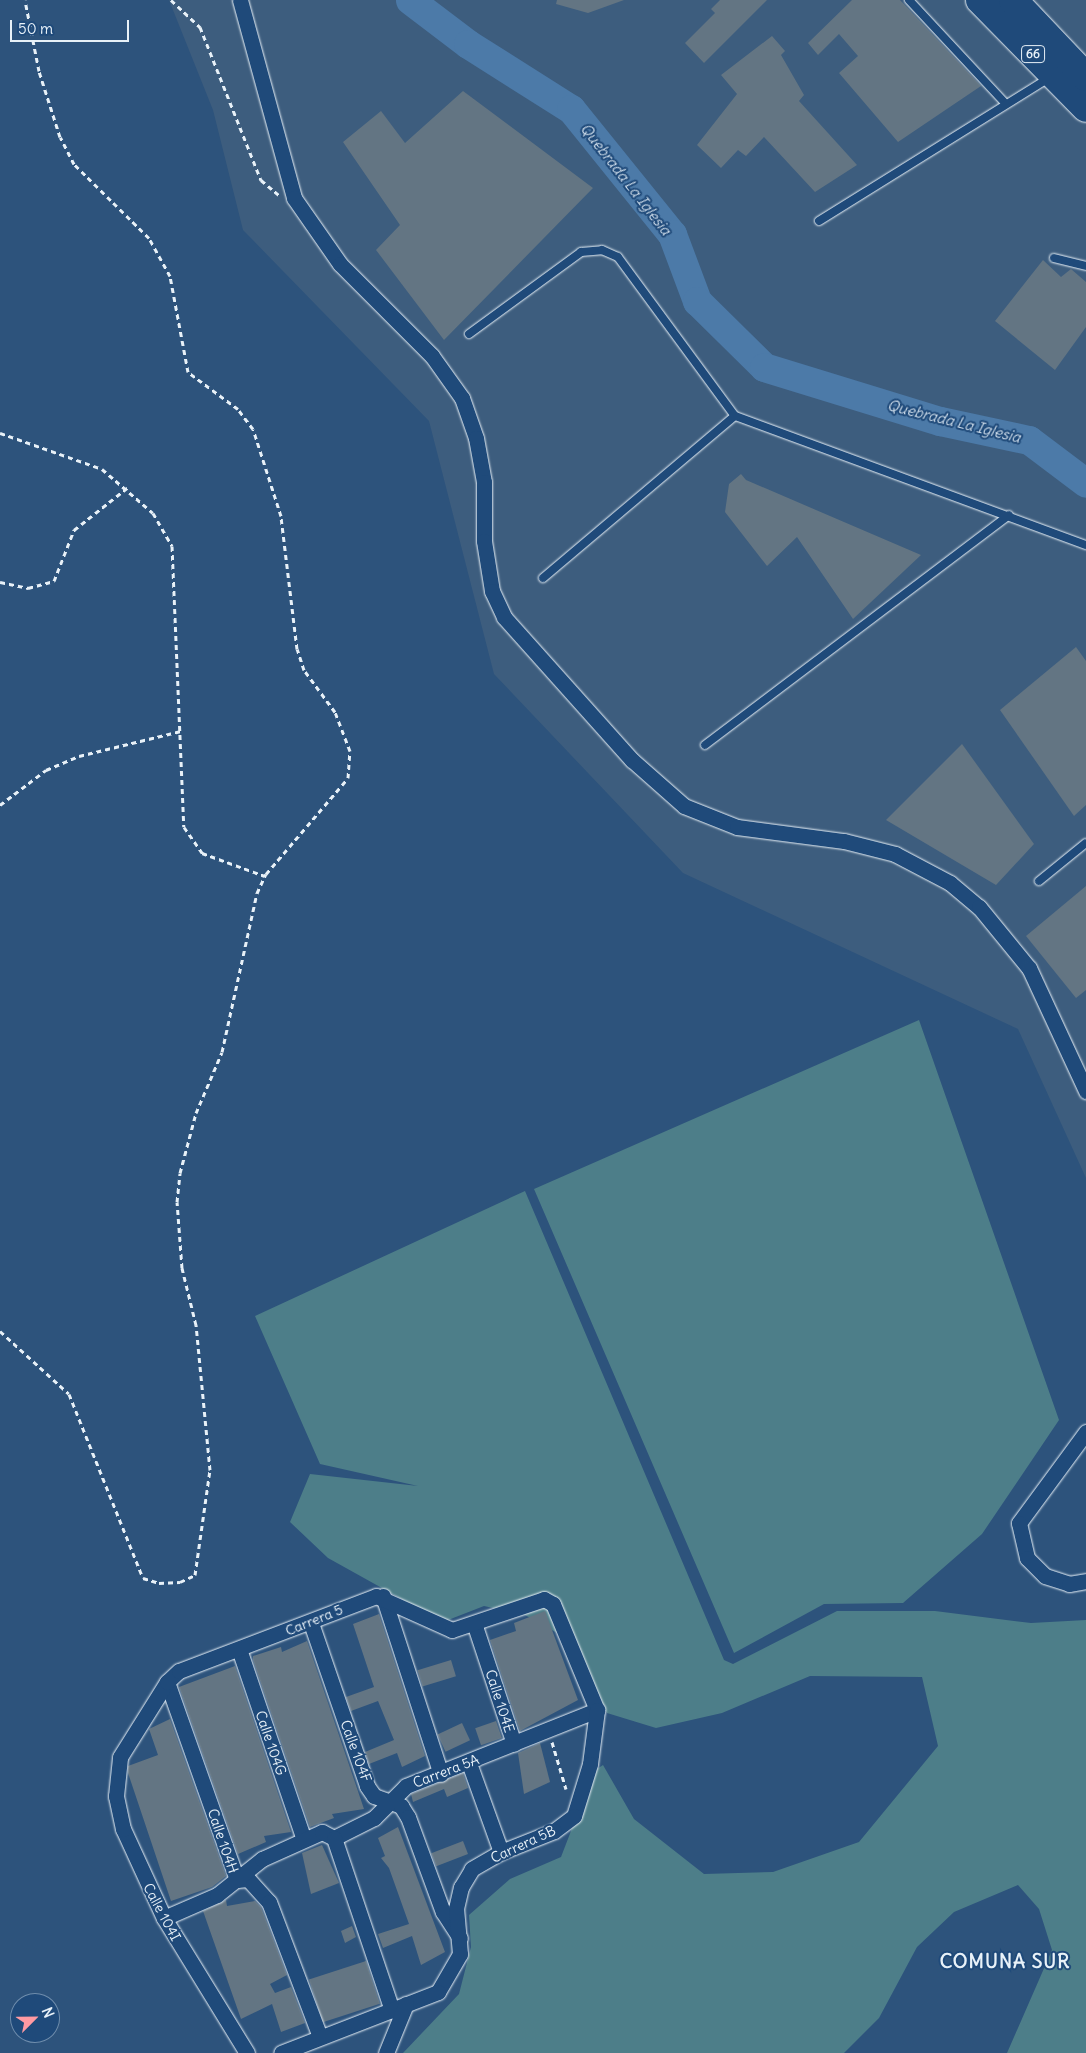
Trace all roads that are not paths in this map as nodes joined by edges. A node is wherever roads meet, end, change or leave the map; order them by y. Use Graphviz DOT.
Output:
graph roads {
  1 [pos="240,0"];
  2 [pos="909,0"];
  3 [pos="980,0"];
  4 [pos="1013,0"];
  5 [pos="1054,75"];
  6 [pos="1086,77"];
  7 [pos="1005,103"];
  8 [pos="1086,108"];
  9 [pos="819,221"];
  10 [pos="1054,258"];
  11 [pos="1086,266"];
  12 [pos="469,334"];
  13 [pos="735,416"];
  14 [pos="1009,515"];
  15 [pos="1086,545"];
  16 [pos="543,578"];
  17 [pos="705,745"];
  18 [pos="1086,843"];
  19 [pos="1039,882"];
  20 [pos="1086,1091"];
  21 [pos="1086,1432"];
  22 [pos="1086,1581"];
  23 [pos="383,1596"];
  24 [pos="311,1623"];
  25 [pos="475,1626"];
  26 [pos="239,1649"];
  27 [pos="167,1682"];
  28 [pos="597,1710"];
  29 [pos="514,1744"];
  30 [pos="120,1757"];
  31 [pos="469,1763"];
  32 [pos="440,1774"];
  33 [pos="390,1800"];
  34 [pos="328,1835"];
  35 [pos="303,1837"];
  36 [pos="501,1852"];
  37 [pos="237,1880"];
  38 [pos="164,1918"];
  39 [pos="462,1941"];
  40 [pos="406,2004"];
  41 [pos="392,2010"];
  42 [pos="320,2037"];
  43 [pos="247,2053"];
  44 [pos="281,2053"];
  45 [pos="386,2053"];
  1 -- 20 [label="street"];
  2 -- 7 [label="lane"];
  3 -- 5 [label="highway, 66"];
  4 -- 6 [label="highway, 66"];
  5 -- 7 [label="lane"];
  5 -- 8 [label="highway, 66"];
  7 -- 9 [label="lane"];
  10 -- 11 [label="lane"];
  12 -- 13 [label="lane"];
  13 -- 14 [label="lane"];
  13 -- 16 [label="lane"];
  14 -- 15 [label="lane"];
  14 -- 17 [label="lane"];
  18 -- 19 [label="lane"];
  21 -- 22 [label="street"];
  23 -- 24 [label="street, Carrera 5"];
  23 -- 25 [label="street"];
  23 -- 32 [label="street"];
  24 -- 26 [label="street, Carrera 5"];
  24 -- 33 [label="street, Calle 104F"];
  25 -- 28 [label="street"];
  25 -- 29 [label="street, Calle 104E"];
  26 -- 27 [label="street, Carrera 5"];
  26 -- 35 [label="street, Calle 104G"];
  27 -- 30 [label="street, Carrera 5"];
  27 -- 37 [label="street, Calle 104H"];
  28 -- 29 [label="street, Calle 104E"];
  28 -- 36 [label="street, Carrera 5B"];
  29 -- 31 [label="street, Carrera 5A"];
  30 -- 38 [label="street, Calle 104I"];
  31 -- 32 [label="street, Carrera 5A"];
  31 -- 36 [label="street"];
  32 -- 33 [label="street, Carrera 5A"];
  33 -- 34 [label="street, Carrera 5A"];
  33 -- 39 [label="street, Calle 104F"];
  34 -- 35 [label="street, Carrera 5A"];
  34 -- 41 [label="street"];
  35 -- 37 [label="street, Carrera 5A"];
  36 -- 39 [label="street, Carrera 5B"];
  37 -- 38 [label="street, Carrera 5A"];
  37 -- 42 [label="street, Calle 104H"];
  38 -- 43 [label="street, Calle 104I"];
  39 -- 40 [label="street, Carrera 5B"];
  40 -- 41 [label="street, Carrera 5B"];
  40 -- 45 [label="street"];
  41 -- 42 [label="street, Carrera 5B"];
  42 -- 44 [label="street, Carrera 5B"];
}
